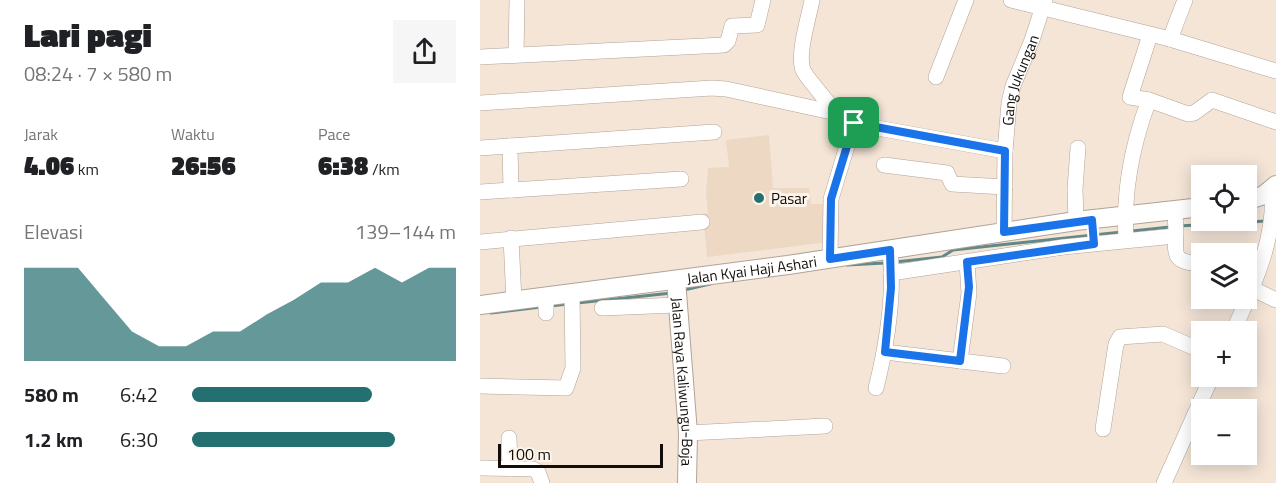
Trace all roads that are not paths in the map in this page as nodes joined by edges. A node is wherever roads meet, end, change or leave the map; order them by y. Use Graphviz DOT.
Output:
graph roads {
  1 [pos="517,0"];
  2 [pos="763,0"];
  3 [pos="812,0"];
  4 [pos="966,0"];
  5 [pos="1011,0"];
  6 [pos="1185,0"];
  7 [pos="1043,4"];
  8 [pos="1150,35"];
  9 [pos="1170,39"];
  10 [pos="516,54"];
  11 [pos="480,57"];
  12 [pos="1276,71"];
  13 [pos="936,77"];
  14 [pos="1149,100"];
  15 [pos="480,103"];
  16 [pos="836,113"];
  17 [pos="1276,122"];
  18 [pos="854,123"];
  19 [pos="714,132"];
  20 [pos="510,146"];
  21 [pos="480,148"];
  22 [pos="1078,148"];
  23 [pos="1005,151"];
  24 [pos="884,165"];
  25 [pos="681,179"];
  26 [pos="1005,187"];
  27 [pos="1274,187"];
  28 [pos="511,190"];
  29 [pos="480,192"];
  30 [pos="1257,197"];
  31 [pos="1191,214"];
  32 [pos="1125,220"];
  33 [pos="702,222"];
  34 [pos="1175,223"];
  35 [pos="1076,225"];
  36 [pos="1038,231"];
  37 [pos="1004,232"];
  38 [pos="511,238"];
  39 [pos="1126,240"];
  40 [pos="480,242"];
  41 [pos="1094,244"];
  42 [pos="1063,247"];
  43 [pos="1272,247"];
  44 [pos="1039,250"];
  45 [pos="830,259"];
  46 [pos="967,262"];
  47 [pos="1191,262"];
  48 [pos="891,263"];
  49 [pos="1257,271"];
  50 [pos="1257,285"];
  51 [pos="676,294"];
  52 [pos="631,297"];
  53 [pos="572,300"];
  54 [pos="1276,300"];
  55 [pos="514,301"];
  56 [pos="480,305"];
  57 [pos="602,309"];
  58 [pos="1191,346"];
  59 [pos="885,352"];
  60 [pos="960,361"];
  61 [pos="1003,366"];
  62 [pos="480,386"];
  63 [pos="1207,387"];
  64 [pos="876,388"];
  65 [pos="825,426"];
  66 [pos="1103,429"];
  67 [pos="688,434"];
  68 [pos="509,438"];
  69 [pos="480,468"];
  70 [pos="510,469"];
  71 [pos="542,483"];
  72 [pos="687,483"];
  73 [pos="1164,483"];
  1 -- 10 [label="street"];
  2 -- 10 [label="street"];
  3 -- 16 [label="street"];
  4 -- 13 [label="street"];
  5 -- 7 [label="street"];
  6 -- 9 [label="street"];
  7 -- 8 [label="street"];
  7 -- 23 [label="street, Gang Jukungan"];
  8 -- 9 [label="street"];
  8 -- 14 [label="street"];
  9 -- 12 [label="street"];
  10 -- 11 [label="street"];
  14 -- 17 [label="street"];
  14 -- 32 [label="street"];
  15 -- 16 [label="street"];
  16 -- 18 [label="street"];
  18 -- 23 [label="street"];
  18 -- 45 [label="street"];
  19 -- 20 [label="street"];
  20 -- 21 [label="street"];
  20 -- 28 [label="street"];
  22 -- 35 [label="street"];
  23 -- 26 [label="street, Gang Jukungan"];
  24 -- 26 [label="street"];
  25 -- 28 [label="street"];
  26 -- 37 [label="street, Gang Jukungan"];
  27 -- 30 [label="main road"];
  27 -- 43 [label="street"];
  28 -- 29 [label="street"];
  31 -- 34 [label="main road, Jalan Kyai Haji Ashari"];
  32 -- 34 [label="main road, Jalan Kyai Haji Ashari"];
  32 -- 35 [label="main road, Jalan Kyai Haji Ashari"];
  32 -- 39 [label="street"];
  33 -- 38 [label="street"];
  34 -- 39 [label="street"];
  34 -- 47 [label="street"];
  35 -- 36 [label="main road, Jalan Kyai Haji Ashari"];
  35 -- 41 [label="street"];
  35 -- 42 [label="street"];
  36 -- 37 [label="main road, Jalan Kyai Haji Ashari"];
  36 -- 44 [label="street"];
  37 -- 48 [label="main road, Jalan Kyai Haji Ashari"];
  38 -- 40 [label="street"];
  38 -- 55 [label="street"];
  39 -- 41 [label="street"];
  41 -- 42 [label="street"];
  42 -- 44 [label="street"];
  43 -- 49 [label="street"];
  44 -- 46 [label="street"];
  45 -- 48 [label="main road, Jalan Kyai Haji Ashari"];
  45 -- 51 [label="main road, Jalan Kyai Haji Ashari"];
  46 -- 48 [label="street"];
  46 -- 60 [label="street"];
  48 -- 59 [label="street"];
  50 -- 54 [label="street"];
  51 -- 52 [label="main road, Jalan Kyai Haji Ashari"];
  51 -- 52 [label="street"];
  51 -- 67 [label="main road, Jalan Raya Kaliwungu-Boja"];
  52 -- 53 [label="main road, Jalan Kyai Haji Ashari"];
  52 -- 57 [label="street"];
  53 -- 55 [label="main road, Jalan Kyai Haji Ashari"];
  53 -- 62 [label="street"];
  55 -- 56 [label="main road, Jalan Kyai Haji Ashari"];
  58 -- 66 [label="street"];
  59 -- 60 [label="street"];
  59 -- 64 [label="street"];
  60 -- 61 [label="street"];
  63 -- 73 [label="street"];
  65 -- 67 [label="street"];
  67 -- 72 [label="main road, Jalan Raya Kaliwungu-Boja"];
  68 -- 70 [label="street"];
  69 -- 70 [label="street"];
  70 -- 71 [label="street"];
}
